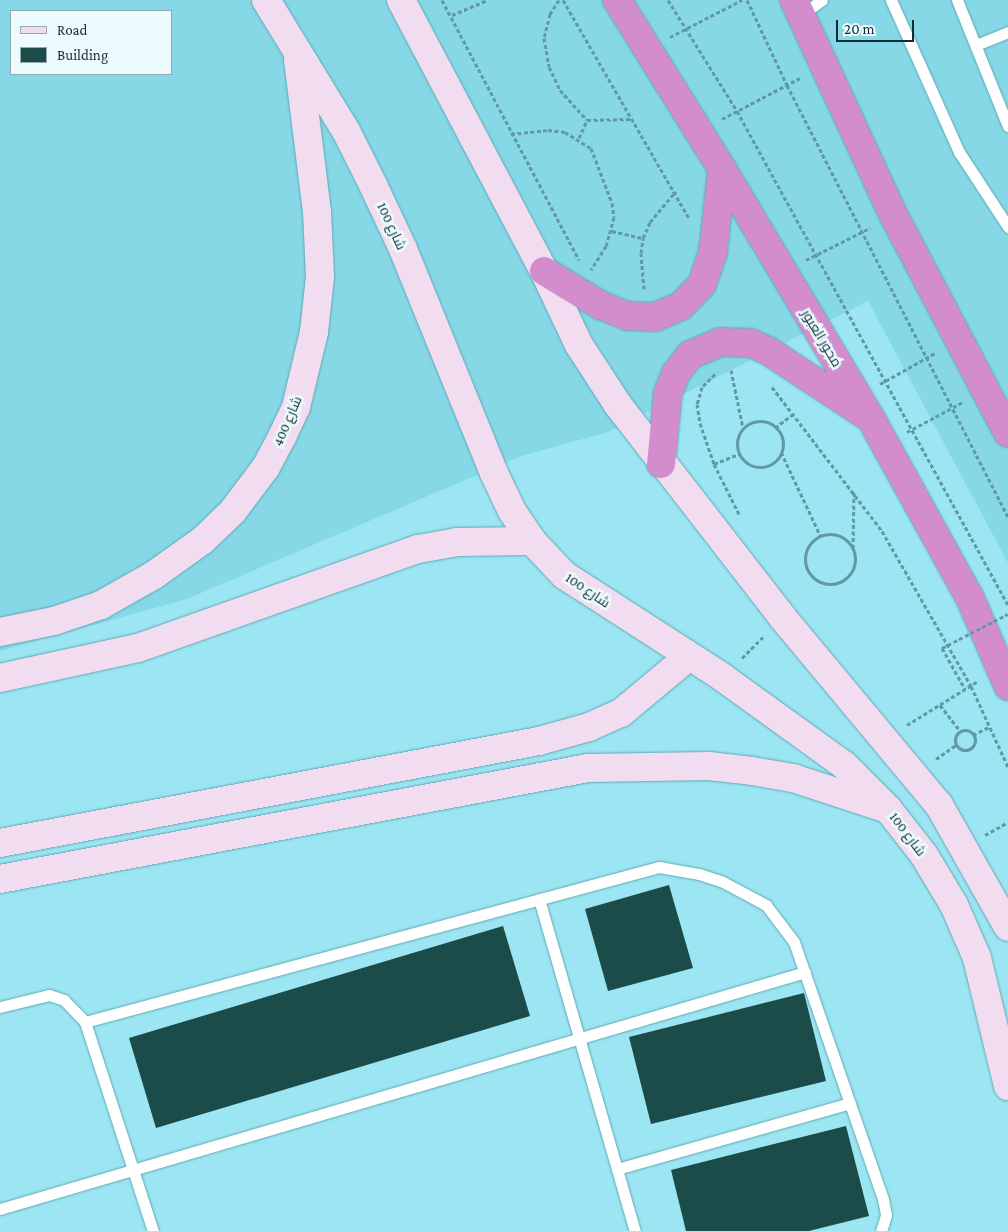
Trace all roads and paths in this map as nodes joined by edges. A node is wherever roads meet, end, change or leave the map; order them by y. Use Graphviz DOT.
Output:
graph roads {
  1 [pos="266,0"];
  2 [pos="401,0"];
  3 [pos="442,0"];
  4 [pos="488,0"];
  5 [pos="560,0"];
  6 [pos="563,0"];
  7 [pos="616,0"];
  8 [pos="668,0"];
  9 [pos="742,0"];
  10 [pos="747,0"];
  11 [pos="891,0"];
  12 [pos="957,0"];
  13 [pos="806,5"];
  14 [pos="452,15"];
  15 [pos="686,29"];
  16 [pos="1008,32"];
  17 [pos="976,45"];
  18 [pos="647,49"];
  19 [pos="298,53"];
  20 [pos="825,64"];
  21 [pos="787,85"];
  22 [pos="1004,102"];
  23 [pos="737,111"];
  24 [pos="632,119"];
  25 [pos="587,120"];
  26 [pos="1008,126"];
  27 [pos="699,132"];
  28 [pos="511,134"];
  29 [pos="579,138"];
  30 [pos="722,169"];
  31 [pos="676,191"];
  32 [pos="894,216"];
  33 [pos="689,226"];
  34 [pos="1008,227"];
  35 [pos="612,232"];
  36 [pos="862,232"];
  37 [pos="643,238"];
  38 [pos="817,255"];
  39 [pos="544,270"];
  40 [pos="783,272"];
  41 [pos="651,287"];
  42 [pos="635,289"];
  43 [pos="644,289"];
  44 [pos="958,340"];
  45 [pos="925,358"];
  46 [pos="737,369"];
  47 [pos="731,370"];
  48 [pos="724,371"];
  49 [pos="718,372"];
  50 [pos="887,380"];
  51 [pos="769,384"];
  52 [pos="985,390"];
  53 [pos="864,407"];
  54 [pos="951,408"];
  55 [pos="793,414"];
  56 [pos="743,428"];
  57 [pos="776,428"];
  58 [pos="914,428"];
  59 [pos="1008,433"];
  60 [pos="884,444"];
  61 [pos="781,452"];
  62 [pos="739,454"];
  63 [pos="661,464"];
  64 [pos="714,464"];
  65 [pos="854,490"];
  66 [pos="1008,517"];
  67 [pos="745,524"];
  68 [pos="820,535"];
  69 [pos="532,541"];
  70 [pos="853,549"];
  71 [pos="1008,605"];
  72 [pos="1008,614"];
  73 [pos="783,618"];
  74 [pos="0,632"];
  75 [pos="688,657"];
  76 [pos="722,677"];
  77 [pos="0,678"];
  78 [pos="971,686"];
  79 [pos="1008,686"];
  80 [pos="965,689"];
  81 [pos="940,705"];
  82 [pos="989,727"];
  83 [pos="961,732"];
  84 [pos="910,734"];
  85 [pos="973,735"];
  86 [pos="956,745"];
  87 [pos="1008,767"];
  88 [pos="937,768"];
  89 [pos="888,808"];
  90 [pos="1008,822"];
  91 [pos="979,827"];
  92 [pos="984,835"];
  93 [pos="0,843"];
  94 [pos="989,843"];
  95 [pos="0,879"];
  96 [pos="539,900"];
  97 [pos="1008,927"];
  98 [pos="804,972"];
  99 [pos="0,1007"];
  100 [pos="85,1022"];
  101 [pos="579,1038"];
  102 [pos="1008,1086"];
  103 [pos="850,1103"];
  104 [pos="134,1168"];
  105 [pos="617,1169"];
  106 [pos="0,1209"];
  107 [pos="153,1231"];
  108 [pos="635,1231"];
  109 [pos="881,1231"];
  1 -- 19 [label="street, شارع 100"];
  2 -- 39 [label="street"];
  3 -- 14 [label="path"];
  4 -- 14 [label="path"];
  5 -- 25 [label="path"];
  6 -- 24 [label="path"];
  7 -- 18 [label="highway, محور العبور"];
  8 -- 15 [label="path"];
  9 -- 15 [label="path"];
  10 -- 21 [label="path"];
  11 -- 34 [label="lane"];
  12 -- 17 [label="lane"];
  13 -- 20 [label="highway"];
  14 -- 28 [label="path"];
  15 -- 18 [label="path"];
  15 -- 23 [label="path"];
  16 -- 17 [label="lane"];
  17 -- 22 [label="lane"];
  18 -- 27 [label="highway, محور العبور"];
  19 -- 69 [label="street, شارع 100"];
  19 -- 74 [label="street, شارع 400"];
  20 -- 21 [label="path"];
  20 -- 32 [label="highway"];
  21 -- 23 [label="path"];
  21 -- 36 [label="path"];
  22 -- 26 [label="lane"];
  23 -- 27 [label="path"];
  23 -- 38 [label="path"];
  24 -- 25 [label="path"];
  24 -- 31 [label="path"];
  25 -- 29 [label="path"];
  27 -- 30 [label="highway, محور العبور"];
  28 -- 29 [label="path"];
  28 -- 35 [label="path"];
  29 -- 35 [label="path"];
  30 -- 39 [label="highway"];
  30 -- 40 [label="highway, محور العبور"];
  31 -- 33 [label="path"];
  31 -- 37 [label="path"];
  32 -- 36 [label="path"];
  32 -- 44 [label="highway"];
  35 -- 37 [label="path"];
  36 -- 38 [label="path"];
  36 -- 45 [label="path"];
  37 -- 43 [label="path"];
  38 -- 40 [label="path"];
  38 -- 50 [label="path"];
  39 -- 63 [label="street"];
  40 -- 53 [label="highway, محور العبور"];
  41 -- 43 [label="path"];
  42 -- 43 [label="path"];
  44 -- 45 [label="path"];
  44 -- 52 [label="highway"];
  45 -- 50 [label="path"];
  45 -- 54 [label="path"];
  46 -- 47 [label="path"];
  47 -- 48 [label="path"];
  47 -- 56 [label="path"];
  49 -- 64 [label="path"];
  50 -- 53 [label="path"];
  50 -- 58 [label="path"];
  51 -- 55 [label="path"];
  52 -- 54 [label="path"];
  52 -- 59 [label="highway"];
  53 -- 60 [label="highway, محور العبور"];
  53 -- 63 [label="highway"];
  54 -- 58 [label="path"];
  54 -- 66 [label="path"];
  55 -- 57 [label="path"];
  55 -- 65 [label="path"];
  56 -- 57 [label="path"];
  56 -- 62 [label="path"];
  57 -- 61 [label="path"];
  58 -- 60 [label="path"];
  58 -- 71 [label="path"];
  60 -- 79 [label="highway, محور العبور"];
  61 -- 62 [label="path"];
  61 -- 68 [label="path"];
  62 -- 64 [label="path"];
  63 -- 73 [label="street"];
  64 -- 67 [label="path"];
  65 -- 70 [label="path"];
  65 -- 78 [label="path"];
  68 -- 70 [label="path"];
  68 -- 70 [label="path"];
  69 -- 75 [label="street, شارع 100"];
  69 -- 77 [label="street"];
  72 -- 80 [label="path, bridge"];
  73 -- 76 [label="path"];
  73 -- 97 [label="street"];
  75 -- 76 [label="street, شارع 100"];
  75 -- 93 [label="street"];
  76 -- 89 [label="street, شارع 100"];
  78 -- 80 [label="path"];
  78 -- 82 [label="path"];
  80 -- 81 [label="path"];
  81 -- 83 [label="path"];
  81 -- 84 [label="path"];
  82 -- 85 [label="path"];
  82 -- 87 [label="path"];
  83 -- 85 [label="path"];
  83 -- 86 [label="path"];
  85 -- 86 [label="path"];
  86 -- 88 [label="path"];
  89 -- 95 [label="street"];
  89 -- 102 [label="street, شارع 100"];
  90 -- 92 [label="path"];
  91 -- 92 [label="path"];
  92 -- 94 [label="path"];
  96 -- 98 [label="lane"];
  96 -- 100 [label="lane"];
  96 -- 101 [label="lane"];
  98 -- 101 [label="lane"];
  98 -- 103 [label="lane"];
  99 -- 100 [label="lane"];
  100 -- 104 [label="lane"];
  101 -- 104 [label="lane"];
  101 -- 105 [label="lane"];
  103 -- 105 [label="lane"];
  103 -- 109 [label="lane"];
  104 -- 106 [label="lane"];
  104 -- 107 [label="lane"];
  105 -- 108 [label="lane"];
}
